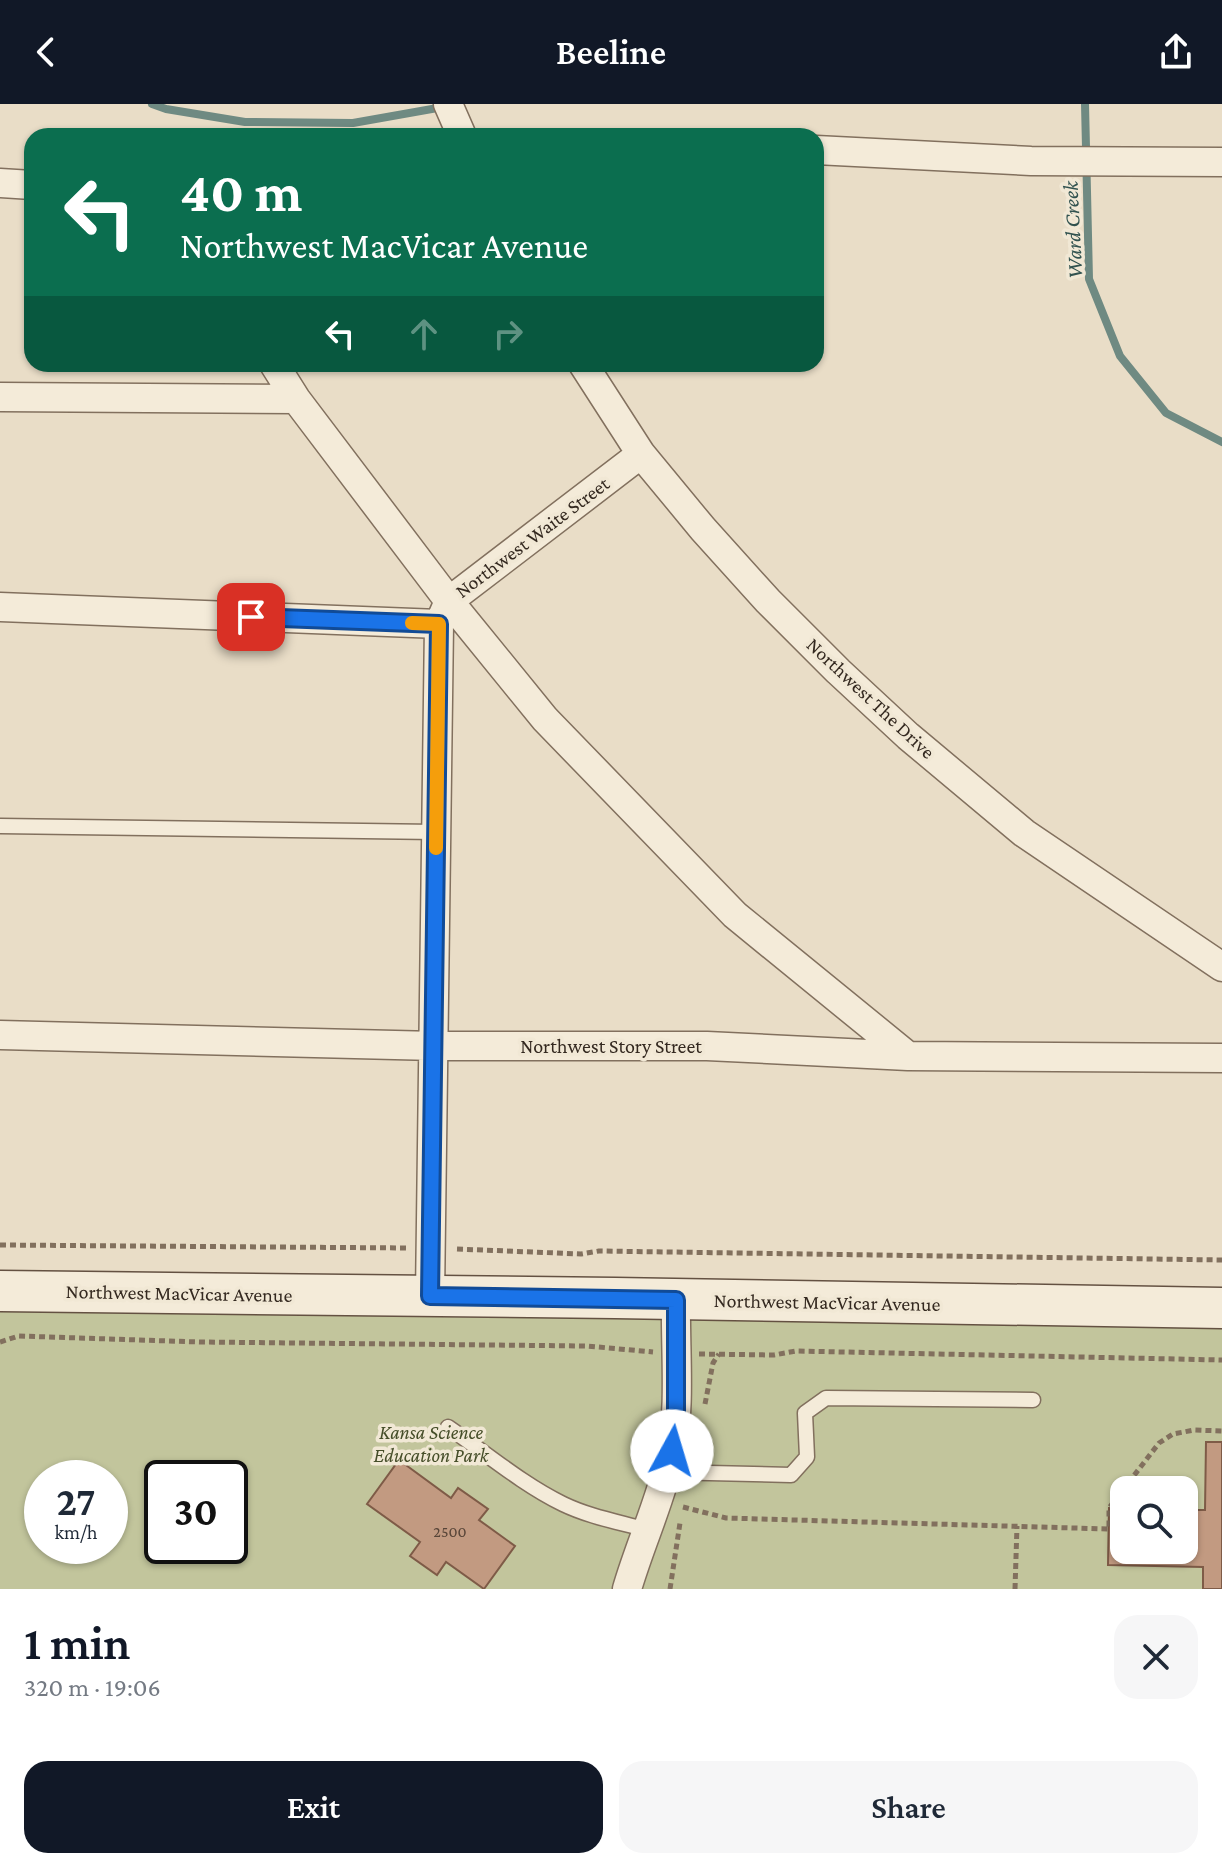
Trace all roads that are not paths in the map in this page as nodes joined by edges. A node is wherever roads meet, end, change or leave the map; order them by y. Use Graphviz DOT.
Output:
graph roads {
  1 [pos="448,104"];
  2 [pos="458,128"];
  3 [pos="824,150"];
  4 [pos="1222,162"];
  5 [pos="0,183"];
  6 [pos="24,184"];
  7 [pos="279,372"];
  8 [pos="588,372"];
  9 [pos="0,397"];
  10 [pos="296,399"];
  11 [pos="641,454"];
  12 [pos="0,607"];
  13 [pos="444,612"];
  14 [pos="0,826"];
  15 [pos="436,832"];
  16 [pos="1222,967"];
  17 [pos="0,1035"];
  18 [pos="435,1046"];
  19 [pos="908,1056"];
  20 [pos="1222,1058"];
  21 [pos="0,1291"];
  22 [pos="430,1296"];
  23 [pos="676,1300"];
  24 [pos="1222,1308"];
  25 [pos="1033,1400"];
  26 [pos="448,1427"];
  27 [pos="666,1472"];
  28 [pos="647,1530"];
  29 [pos="627,1589"];
  1 -- 2 [label="street"];
  3 -- 4 [label="street"];
  5 -- 6 [label="street"];
  7 -- 10 [label="street"];
  8 -- 11 [label="street, Northwest The Drive"];
  9 -- 10 [label="street"];
  10 -- 13 [label="street"];
  11 -- 13 [label="street, Northwest Waite Street"];
  11 -- 16 [label="street, Northwest The Drive"];
  12 -- 13 [label="street"];
  13 -- 15 [label="street"];
  13 -- 19 [label="street"];
  14 -- 15 [label="lane"];
  15 -- 18 [label="street"];
  17 -- 18 [label="street, Northwest Story Street"];
  18 -- 19 [label="street, Northwest Story Street"];
  18 -- 22 [label="street"];
  19 -- 20 [label="street, Northwest Story Street"];
  21 -- 22 [label="main road, Northwest MacVicar Avenue"];
  22 -- 23 [label="main road, Northwest MacVicar Avenue"];
  23 -- 24 [label="main road, Northwest MacVicar Avenue"];
  23 -- 27 [label="street"];
  25 -- 27 [label="lane"];
  26 -- 28 [label="lane"];
  27 -- 28 [label="street"];
  28 -- 29 [label="street"];
}
